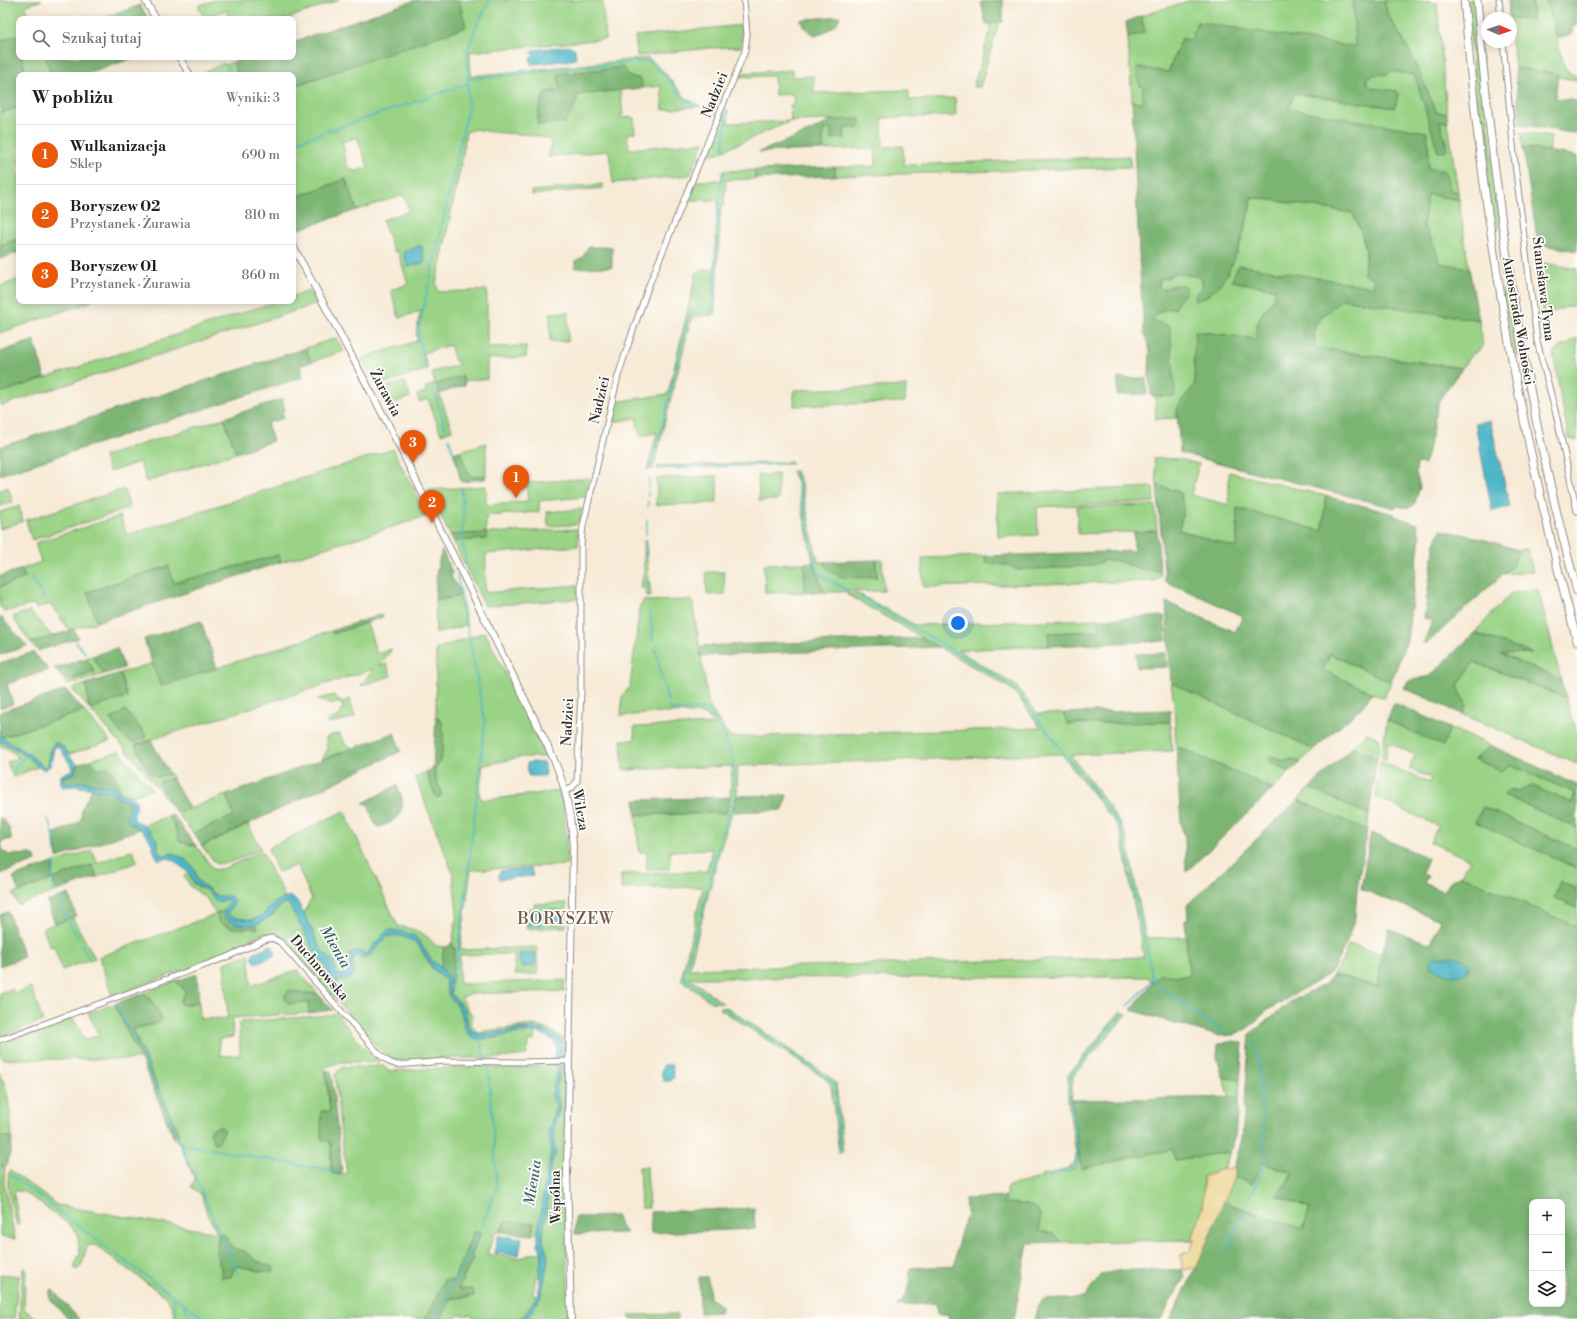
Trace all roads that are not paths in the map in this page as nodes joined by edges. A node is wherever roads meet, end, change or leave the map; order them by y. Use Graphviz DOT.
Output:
graph roads {
  1 [pos="145,0"];
  2 [pos="744,0"];
  3 [pos="1464,0"];
  4 [pos="1477,0"];
  5 [pos="1499,0"];
  6 [pos="1500,12"];
  7 [pos="154,16"];
  8 [pos="1504,48"];
  9 [pos="181,60"];
  10 [pos="188,72"];
  11 [pos="296,252"];
  12 [pos="1577,511"];
  13 [pos="1577,591"];
  14 [pos="484,617"];
  15 [pos="1577,641"];
  16 [pos="565,791"];
  17 [pos="569,1026"];
  18 [pos="0,1040"];
  19 [pos="565,1061"];
  20 [pos="571,1319"];
  1 -- 7 [label="main road"];
  2 -- 16 [label="street, Nadziei"];
  3 -- 15 [label="highway, Autostrada Wolności"];
  4 -- 13 [label="highway, Autostrada Wolności"];
  5 -- 6 [label="street"];
  8 -- 12 [label="street, Stanisława Tyma"];
  9 -- 10 [label="main road"];
  11 -- 14 [label="main road, Żurawia"];
  14 -- 16 [label="main road, Wilcza"];
  16 -- 17 [label="main road, Wilcza"];
  17 -- 19 [label="main road, Wspólna"];
  18 -- 19 [label="street, Duchnowska"];
  19 -- 20 [label="main road, Wspólna"];
}
